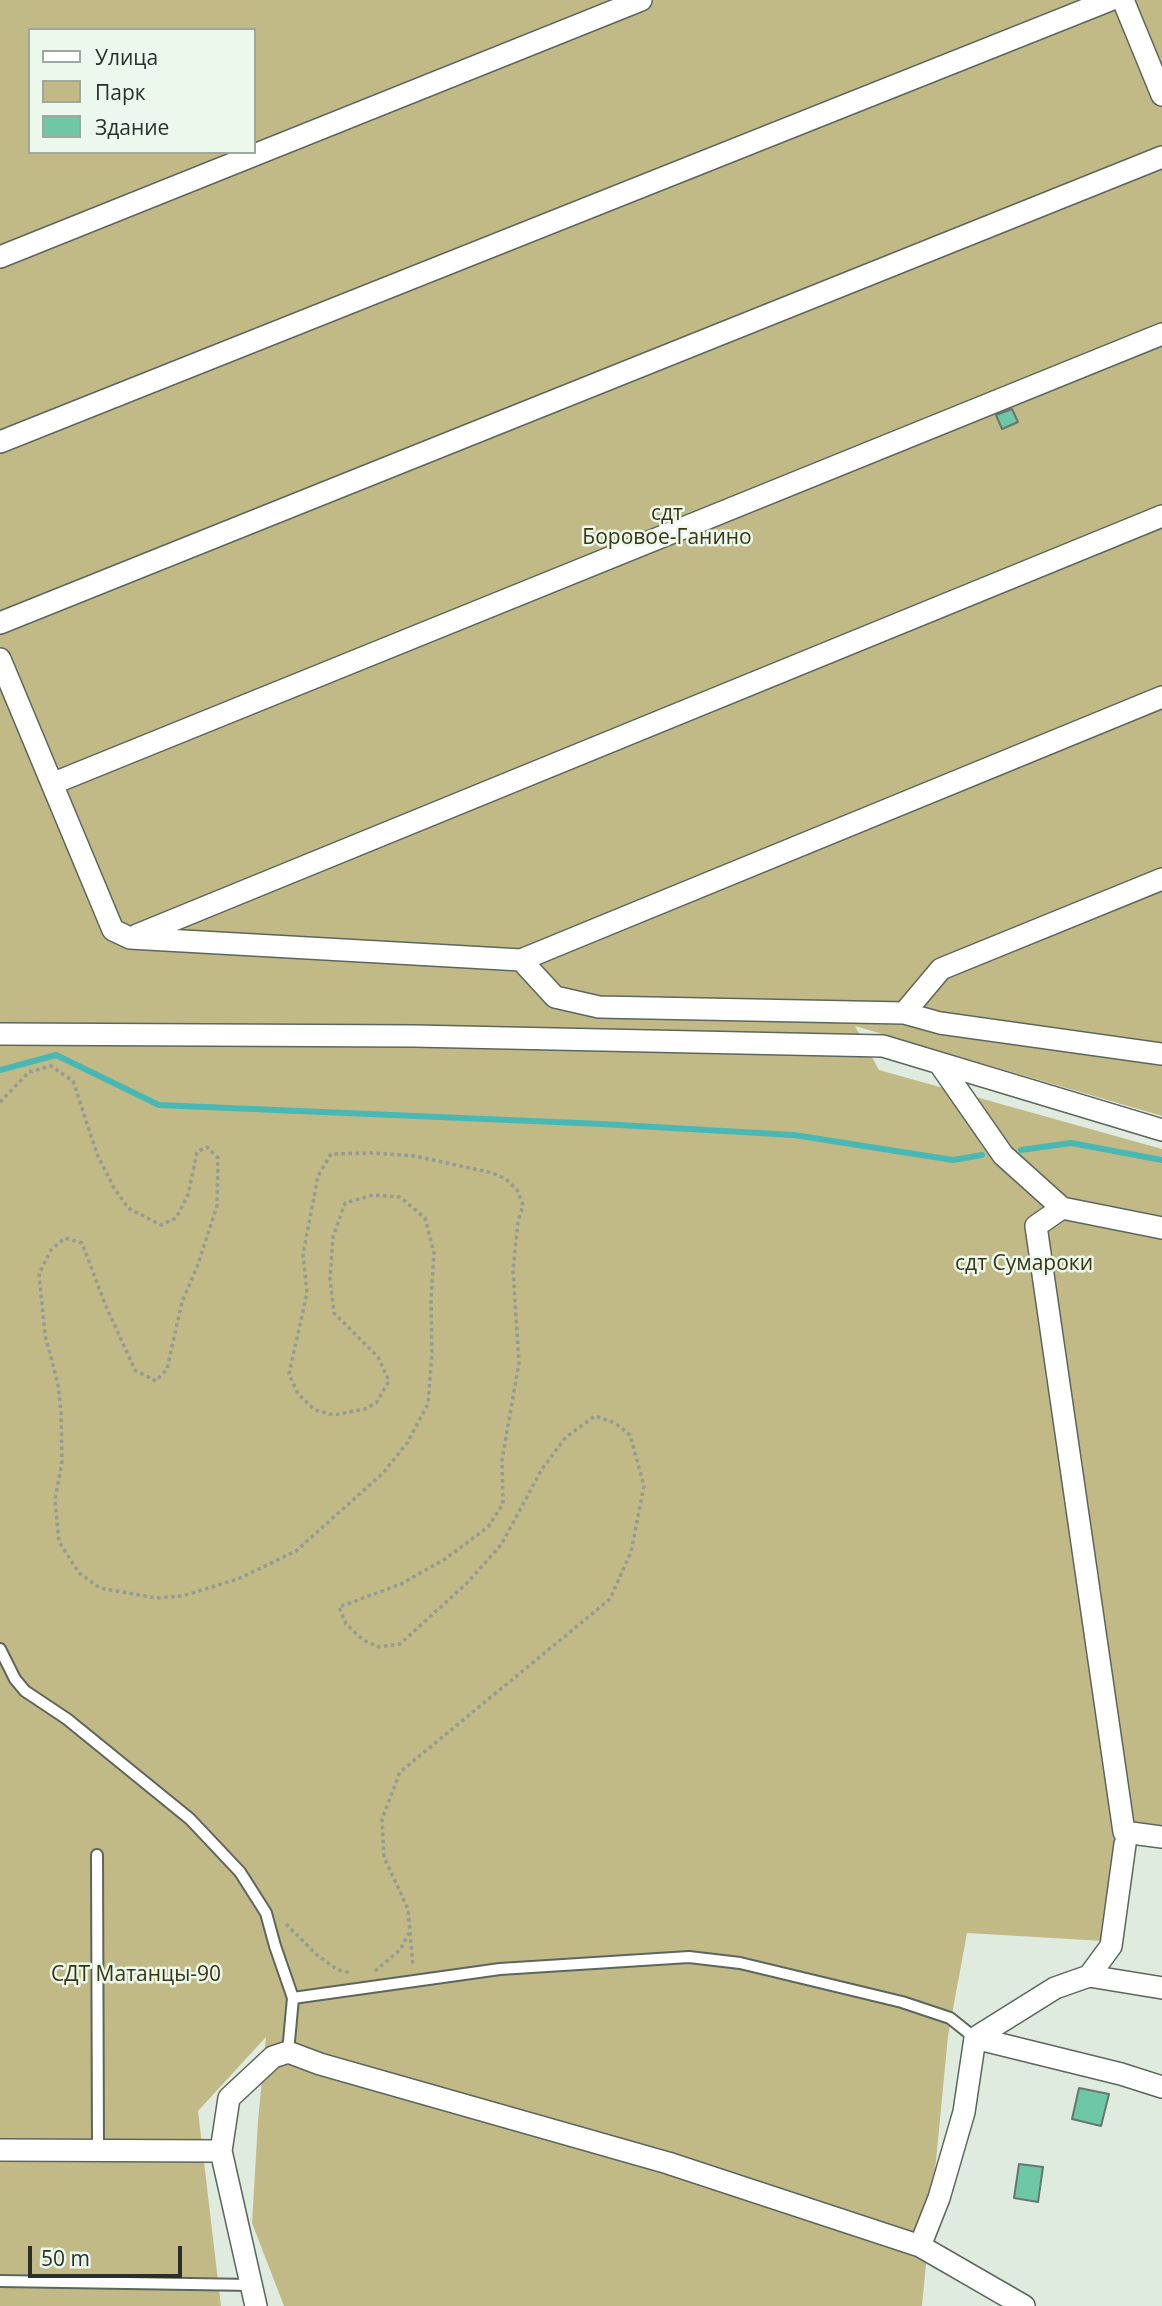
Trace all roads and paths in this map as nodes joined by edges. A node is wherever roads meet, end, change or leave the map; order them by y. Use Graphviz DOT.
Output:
graph roads {
  1 [pos="641,0"];
  2 [pos="1110,0"];
  3 [pos="1123,0"];
  4 [pos="1162,95"];
  5 [pos="1162,157"];
  6 [pos="0,257"];
  7 [pos="1162,334"];
  8 [pos="0,442"];
  9 [pos="1162,516"];
  10 [pos="0,623"];
  11 [pos="0,659"];
  12 [pos="1162,697"];
  13 [pos="54,783"];
  14 [pos="1162,879"];
  15 [pos="130,938"];
  16 [pos="522,960"];
  17 [pos="904,1013"];
  18 [pos="0,1034"];
  19 [pos="1162,1054"];
  20 [pos="939,1063"];
  21 [pos="0,1102"];
  22 [pos="1162,1130"];
  23 [pos="1062,1208"];
  24 [pos="1162,1228"];
  25 [pos="0,1648"];
  26 [pos="1162,1837"];
  27 [pos="1125,1844"];
  28 [pos="97,1855"];
  29 [pos="259,1899"];
  30 [pos="411,1931"];
  31 [pos="356,1975"];
  32 [pos="369,1975"];
  33 [pos="1089,1976"];
  34 [pos="413,1980"];
  35 [pos="1162,1988"];
  36 [pos="293,1998"];
  37 [pos="975,2038"];
  38 [pos="288,2052"];
  39 [pos="1162,2087"];
  40 [pos="0,2150"];
  41 [pos="98,2151"];
  42 [pos="221,2151"];
  43 [pos="920,2246"];
  44 [pos="0,2281"];
  45 [pos="254,2295"];
  46 [pos="1024,2306"];
  1 -- 6 [label="street"];
  2 -- 8 [label="street"];
  3 -- 4 [label="street"];
  5 -- 10 [label="street"];
  7 -- 13 [label="street"];
  9 -- 15 [label="street"];
  11 -- 13 [label="street"];
  12 -- 16 [label="street"];
  13 -- 15 [label="street"];
  14 -- 17 [label="street"];
  15 -- 16 [label="street"];
  16 -- 17 [label="street"];
  17 -- 19 [label="street"];
  18 -- 20 [label="street"];
  20 -- 22 [label="street"];
  20 -- 23 [label="street"];
  21 -- 30 [label="path"];
  23 -- 24 [label="street"];
  23 -- 26 [label="street"];
  25 -- 29 [label="lane"];
  27 -- 33 [label="street"];
  28 -- 41 [label="lane"];
  29 -- 31 [label="path"];
  29 -- 36 [label="lane"];
  30 -- 32 [label="path"];
  30 -- 34 [label="path"];
  33 -- 35 [label="street"];
  33 -- 37 [label="street"];
  34 -- 36 [label="lane"];
  34 -- 37 [label="lane"];
  36 -- 38 [label="lane"];
  37 -- 39 [label="street"];
  37 -- 43 [label="street"];
  38 -- 42 [label="street"];
  38 -- 43 [label="street"];
  40 -- 41 [label="street"];
  41 -- 42 [label="street"];
  42 -- 45 [label="street"];
  43 -- 46 [label="street"];
  44 -- 45 [label="lane"];
}
